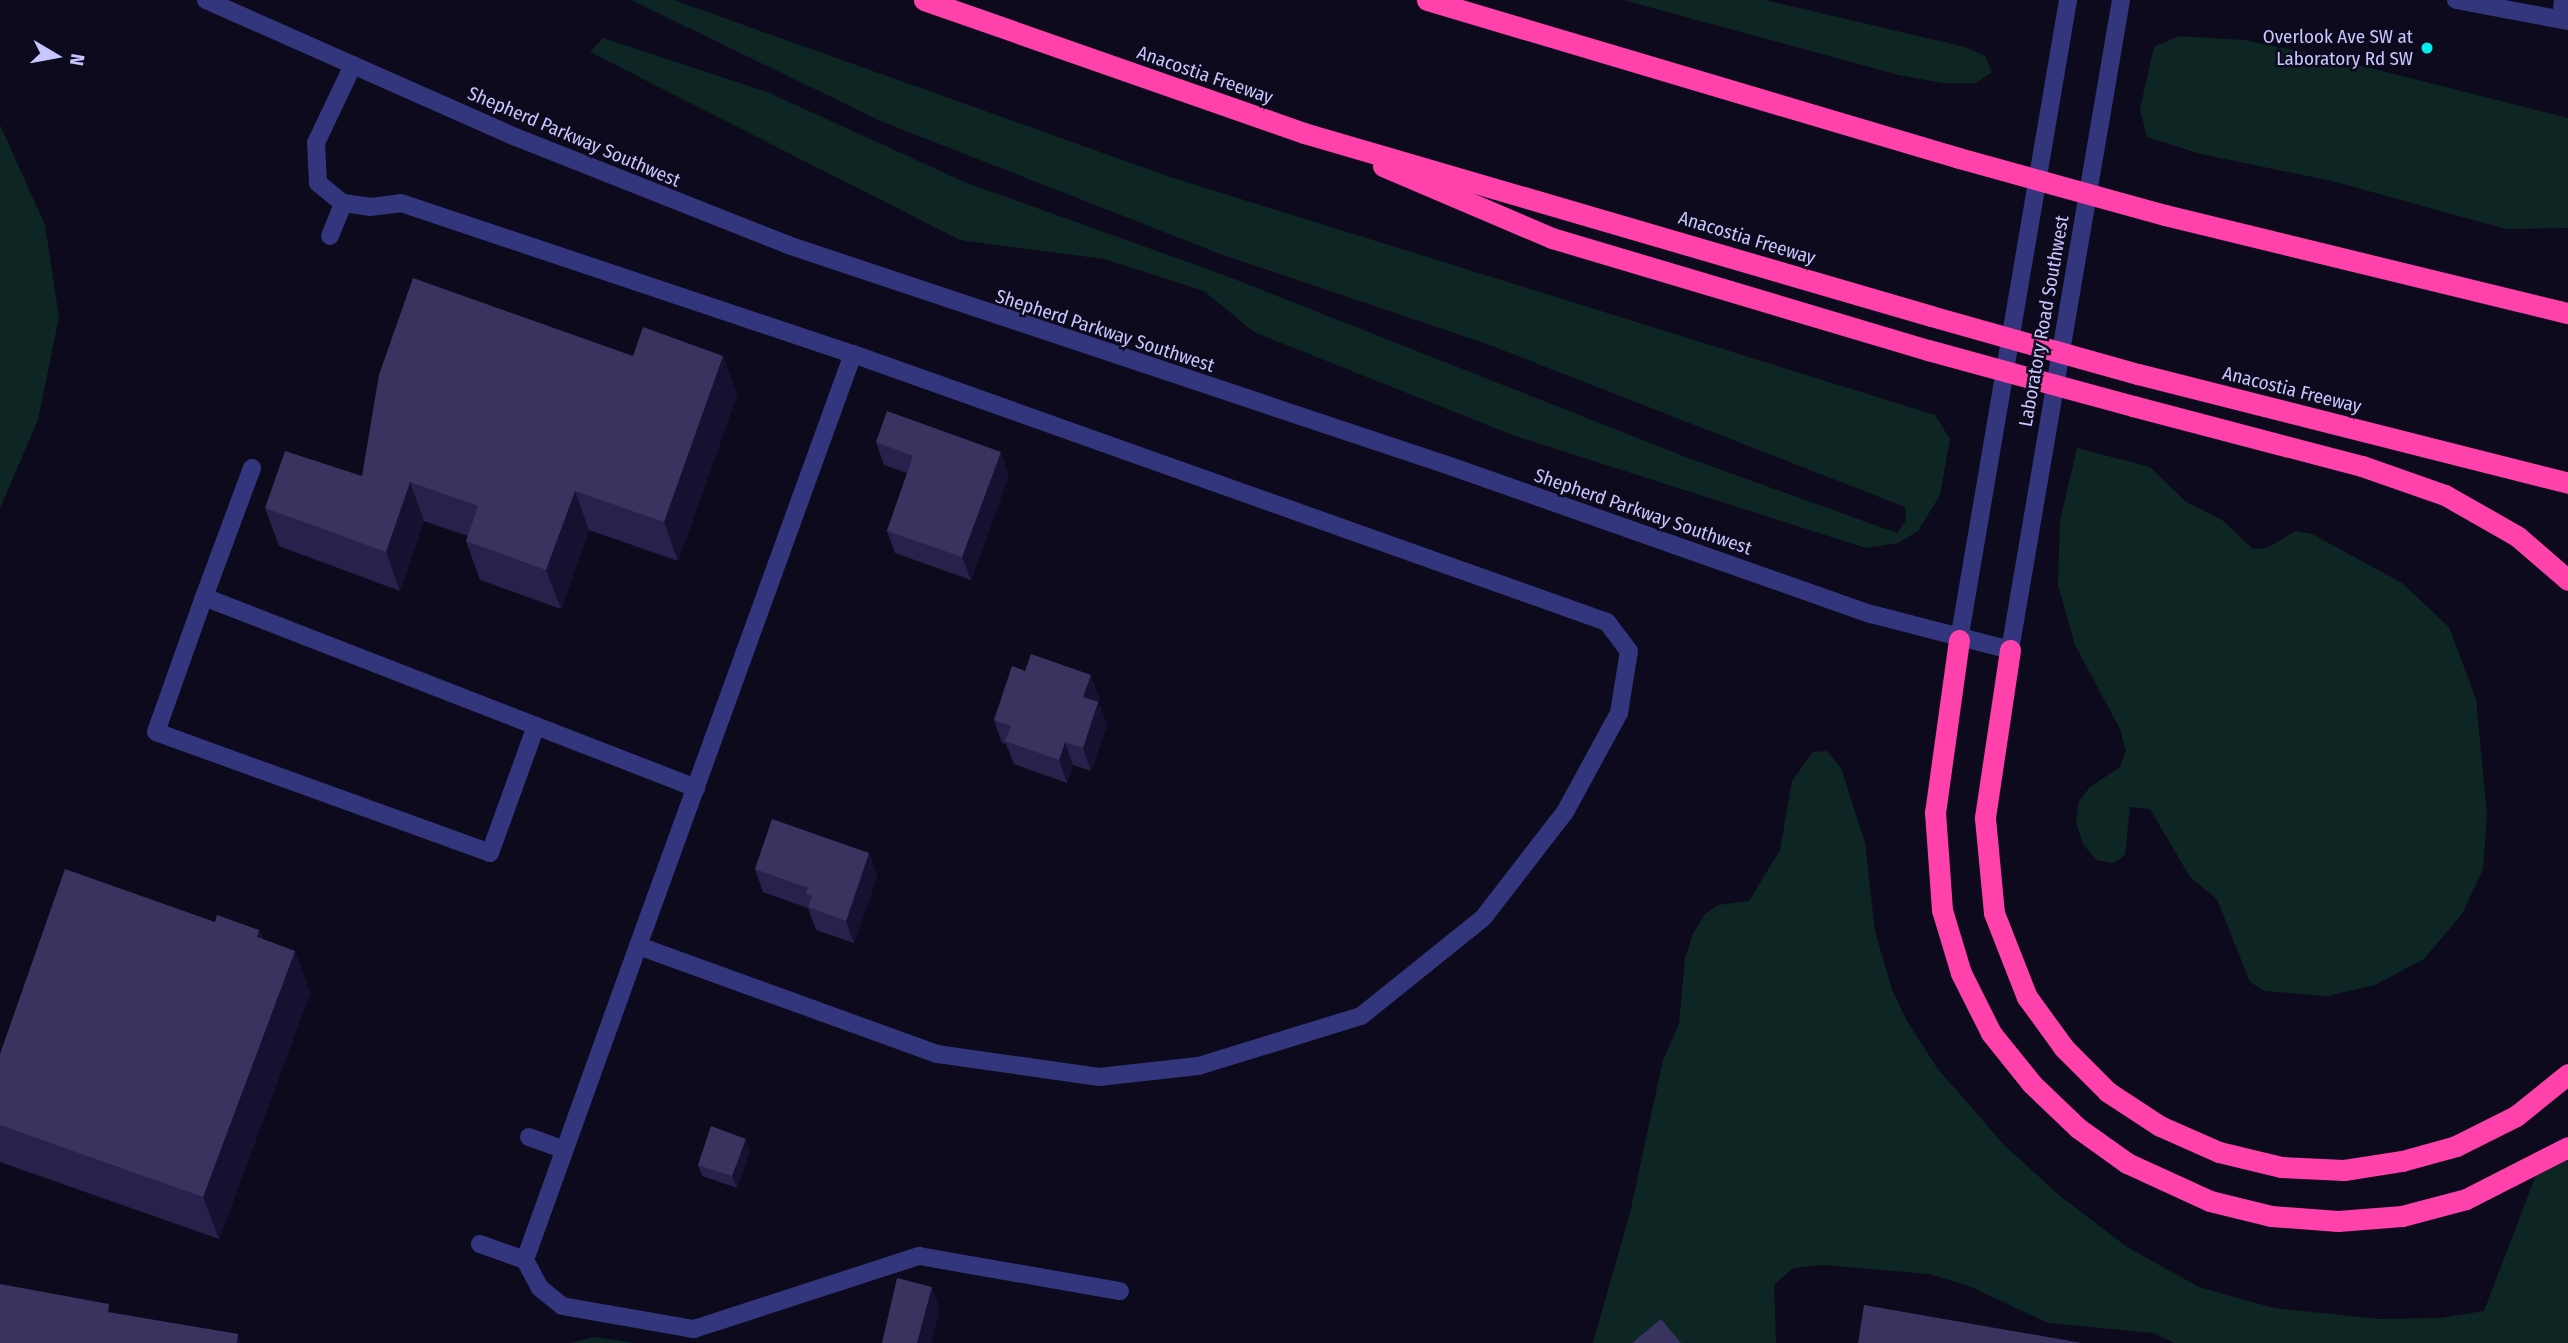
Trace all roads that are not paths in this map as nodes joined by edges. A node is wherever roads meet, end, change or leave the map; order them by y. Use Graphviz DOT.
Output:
graph roads {
  1 [pos="206,0"];
  2 [pos="924,0"];
  3 [pos="1427,0"];
  4 [pos="2068,0"];
  5 [pos="2121,0"];
  6 [pos="2456,0"];
  7 [pos="2563,0"];
  8 [pos="2564,20"];
  9 [pos="353,65"];
  10 [pos="1304,133"];
  11 [pos="343,203"];
  12 [pos="330,236"];
  13 [pos="2568,313"];
  14 [pos="853,355"];
  15 [pos="252,468"];
  16 [pos="2568,483"];
  17 [pos="2568,580"];
  18 [pos="204,597"];
  19 [pos="1959,639"];
  20 [pos="2010,650"];
  21 [pos="536,726"];
  22 [pos="696,788"];
  23 [pos="638,946"];
  24 [pos="2568,1074"];
  25 [pos="529,1137"];
  26 [pos="2568,1147"];
  27 [pos="564,1150"];
  28 [pos="480,1244"];
  29 [pos="525,1260"];
  30 [pos="1120,1291"];
  1 -- 9 [label="street, Shepherd Parkway Southwest"];
  2 -- 10 [label="highway, Anacostia Freeway"];
  3 -- 13 [label="highway, bridge"];
  4 -- 19 [label="street, Laboratory Road Southwest"];
  5 -- 20 [label="street, Laboratory Road Southwest"];
  6 -- 8 [label="street"];
  7 -- 8 [label="street"];
  9 -- 11 [label="street"];
  9 -- 19 [label="street, Shepherd Parkway Southwest"];
  10 -- 16 [label="highway, Anacostia Freeway, bridge"];
  10 -- 17 [label="highway, bridge"];
  11 -- 12 [label="street"];
  11 -- 14 [label="street"];
  14 -- 22 [label="street"];
  14 -- 23 [label="street"];
  15 -- 18 [label="street"];
  18 -- 21 [label="street"];
  18 -- 21 [label="street"];
  19 -- 20 [label="street, Shepherd Parkway Southwest"];
  19 -- 26 [label="highway"];
  20 -- 24 [label="highway"];
  21 -- 22 [label="street"];
  22 -- 23 [label="street"];
  23 -- 27 [label="street"];
  25 -- 27 [label="street"];
  27 -- 29 [label="street"];
  28 -- 29 [label="street"];
  29 -- 30 [label="street"];
}
